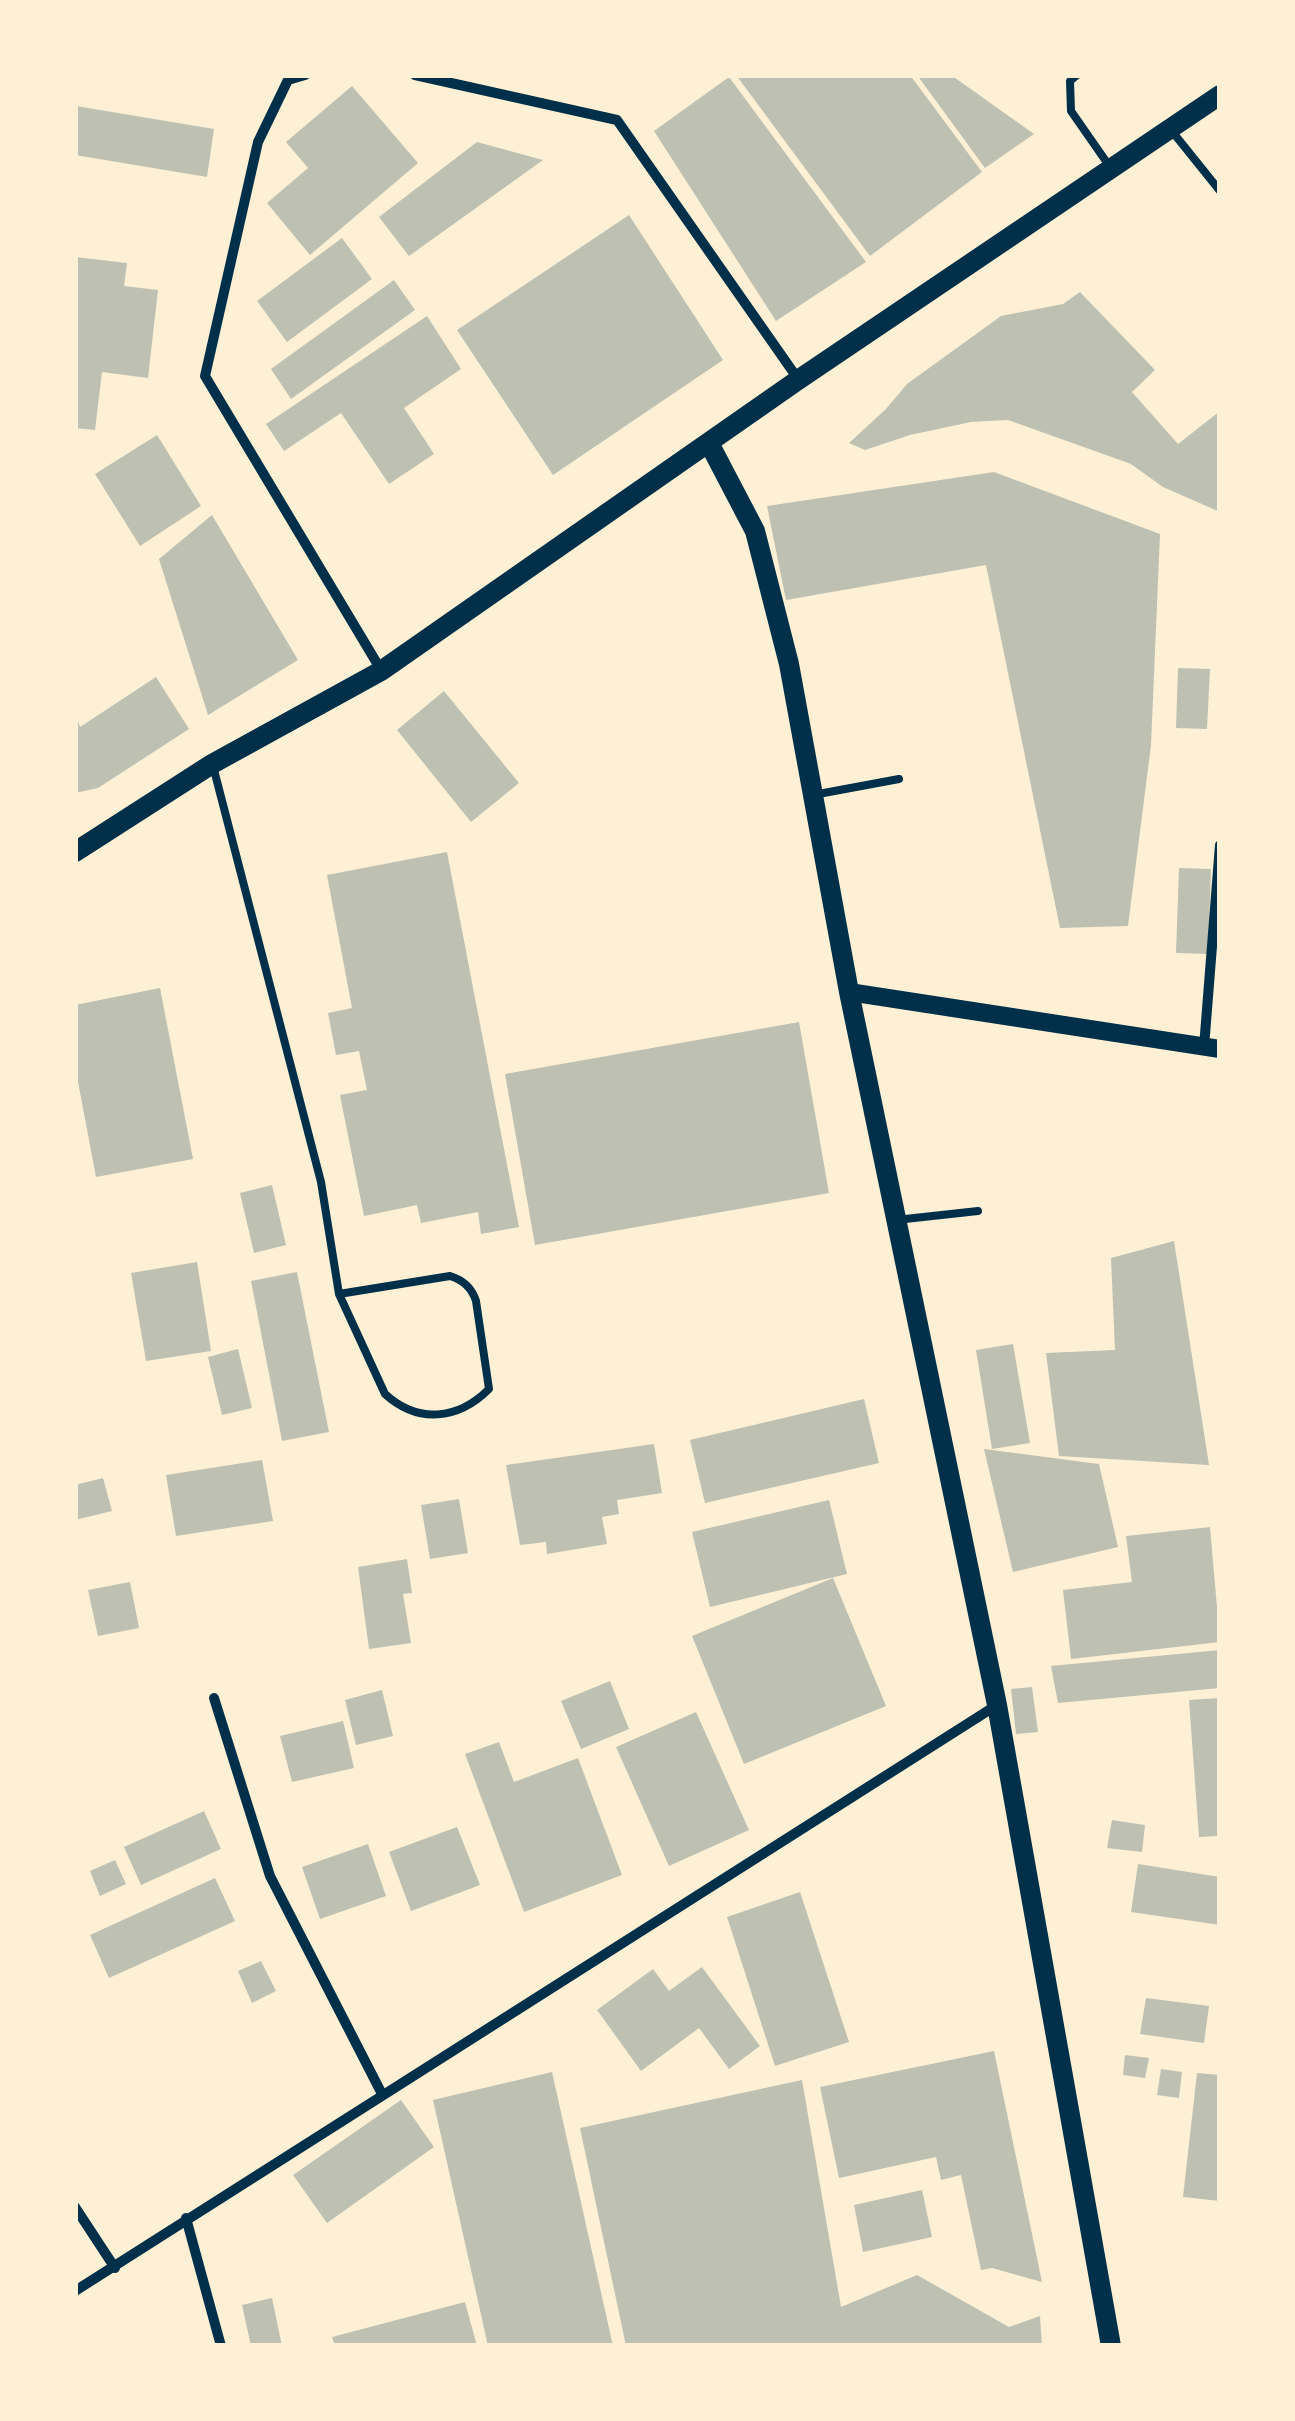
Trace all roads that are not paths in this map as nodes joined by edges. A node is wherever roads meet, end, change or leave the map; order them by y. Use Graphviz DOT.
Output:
graph roads {
  1 [pos="305,75"];
  2 [pos="415,75"];
  3 [pos="1077,75"];
  4 [pos="1220,95"];
  5 [pos="1171,130"];
  6 [pos="1110,167"];
  7 [pos="1220,192"];
  8 [pos="798,380"];
  9 [pos="710,444"];
  10 [pos="381,671"];
  11 [pos="212,764"];
  12 [pos="899,779"];
  13 [pos="813,795"];
  14 [pos="1220,845"];
  15 [pos="75,852"];
  16 [pos="849,992"];
  17 [pos="1212,1048"];
  18 [pos="978,1211"];
  19 [pos="896,1220"];
  20 [pos="339,1294"];
  21 [pos="214,1698"];
  22 [pos="997,1705"];
  23 [pos="382,2094"];
  24 [pos="75,2207"];
  25 [pos="186,2218"];
  26 [pos="115,2268"];
  27 [pos="75,2291"];
  28 [pos="221,2346"];
  29 [pos="1111,2346"];
  1 -- 10 [label="street"];
  2 -- 8 [label="street"];
  3 -- 6 [label="lane"];
  4 -- 5 [label="main road"];
  5 -- 6 [label="main road"];
  5 -- 7 [label="lane"];
  6 -- 8 [label="main road"];
  8 -- 9 [label="main road"];
  9 -- 10 [label="main road"];
  9 -- 13 [label="main road"];
  10 -- 11 [label="main road"];
  11 -- 15 [label="main road"];
  11 -- 20 [label="lane"];
  12 -- 13 [label="lane"];
  13 -- 16 [label="main road"];
  14 -- 17 [label="street"];
  16 -- 17 [label="street"];
  16 -- 19 [label="main road"];
  18 -- 19 [label="lane"];
  19 -- 22 [label="main road"];
  20 -- 20 [label="lane"];
  21 -- 23 [label="street"];
  22 -- 23 [label="street"];
  22 -- 29 [label="main road"];
  23 -- 25 [label="street"];
  24 -- 26 [label="street"];
  25 -- 26 [label="street"];
  25 -- 28 [label="street"];
  26 -- 27 [label="street"];
}
